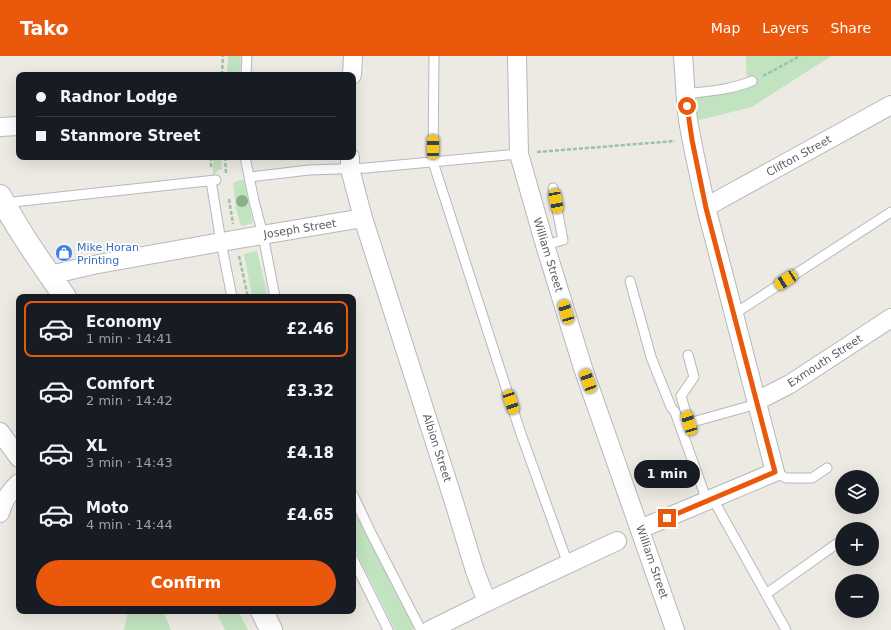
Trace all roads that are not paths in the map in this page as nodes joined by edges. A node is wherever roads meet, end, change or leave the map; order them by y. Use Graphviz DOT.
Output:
graph roads {
  1 [pos="247,56"];
  2 [pos="353,56"];
  3 [pos="434,56"];
  4 [pos="517,56"];
  5 [pos="684,56"];
  6 [pos="246,72"];
  7 [pos="352,72"];
  8 [pos="752,81"];
  9 [pos="686,94"];
  10 [pos="891,105"];
  11 [pos="16,126"];
  12 [pos="0,127"];
  13 [pos="519,154"];
  14 [pos="246,160"];
  15 [pos="433,162"];
  16 [pos="350,163"];
  17 [pos="249,177"];
  18 [pos="553,188"];
  19 [pos="2,200"];
  20 [pos="706,208"];
  21 [pos="891,212"];
  22 [pos="363,218"];
  23 [pos="262,235"];
  24 [pos="229,240"];
  25 [pos="545,245"];
  26 [pos="50,275"];
  27 [pos="630,281"];
  28 [pos="63,294"];
  29 [pos="232,294"];
  30 [pos="274,294"];
  31 [pos="734,314"];
  32 [pos="891,318"];
  33 [pos="688,355"];
  34 [pos="757,402"];
  35 [pos="0,432"];
  36 [pos="16,454"];
  37 [pos="827,468"];
  38 [pos="775,472"];
  39 [pos="16,486"];
  40 [pos="710,500"];
  41 [pos="356,501"];
  42 [pos="0,513"];
  43 [pos="640,529"];
  44 [pos="616,541"];
  45 [pos="835,545"];
  46 [pos="568,564"];
  47 [pos="356,565"];
  48 [pos="766,594"];
  49 [pos="487,602"];
  50 [pos="263,614"];
  51 [pos="271,630"];
  52 [pos="388,630"];
  53 [pos="421,630"];
  54 [pos="430,630"];
  55 [pos="675,630"];
  56 [pos="786,630"];
  1 -- 6 [label="lane"];
  2 -- 7 [label="street"];
  3 -- 15 [label="lane"];
  4 -- 13 [label="street, William Street"];
  5 -- 9 [label="street"];
  8 -- 9 [label="lane"];
  9 -- 20 [label="street"];
  10 -- 20 [label="street, Clifton Street"];
  11 -- 12 [label="street"];
  13 -- 15 [label="lane"];
  13 -- 25 [label="street, William Street"];
  14 -- 17 [label="lane"];
  15 -- 16 [label="lane"];
  15 -- 46 [label="lane"];
  16 -- 17 [label="lane"];
  16 -- 22 [label="street, Albion Street"];
  17 -- 23 [label="lane"];
  18 -- 25 [label="lane"];
  19 -- 24 [label="lane"];
  19 -- 26 [label="main road"];
  20 -- 31 [label="street"];
  21 -- 31 [label="lane"];
  22 -- 23 [label="street, Joseph Street"];
  22 -- 49 [label="street, Albion Street"];
  23 -- 24 [label="street, Joseph Street"];
  23 -- 30 [label="lane"];
  24 -- 26 [label="street, Joseph Street"];
  24 -- 29 [label="lane"];
  25 -- 43 [label="street, William Street"];
  26 -- 28 [label="main road"];
  27 -- 40 [label="lane"];
  31 -- 34 [label="street"];
  32 -- 34 [label="street, Exmouth Street"];
  33 -- 34 [label="lane"];
  34 -- 38 [label="street"];
  35 -- 36 [label="street"];
  37 -- 38 [label="lane"];
  38 -- 40 [label="street"];
  39 -- 42 [label="street"];
  40 -- 43 [label="street"];
  40 -- 48 [label="lane"];
  41 -- 53 [label="lane"];
  43 -- 55 [label="street, William Street"];
  44 -- 46 [label="street"];
  45 -- 48 [label="lane"];
  46 -- 49 [label="street"];
  47 -- 52 [label="lane"];
  48 -- 56 [label="lane"];
  49 -- 54 [label="street"];
  50 -- 51 [label="main road"];
}
